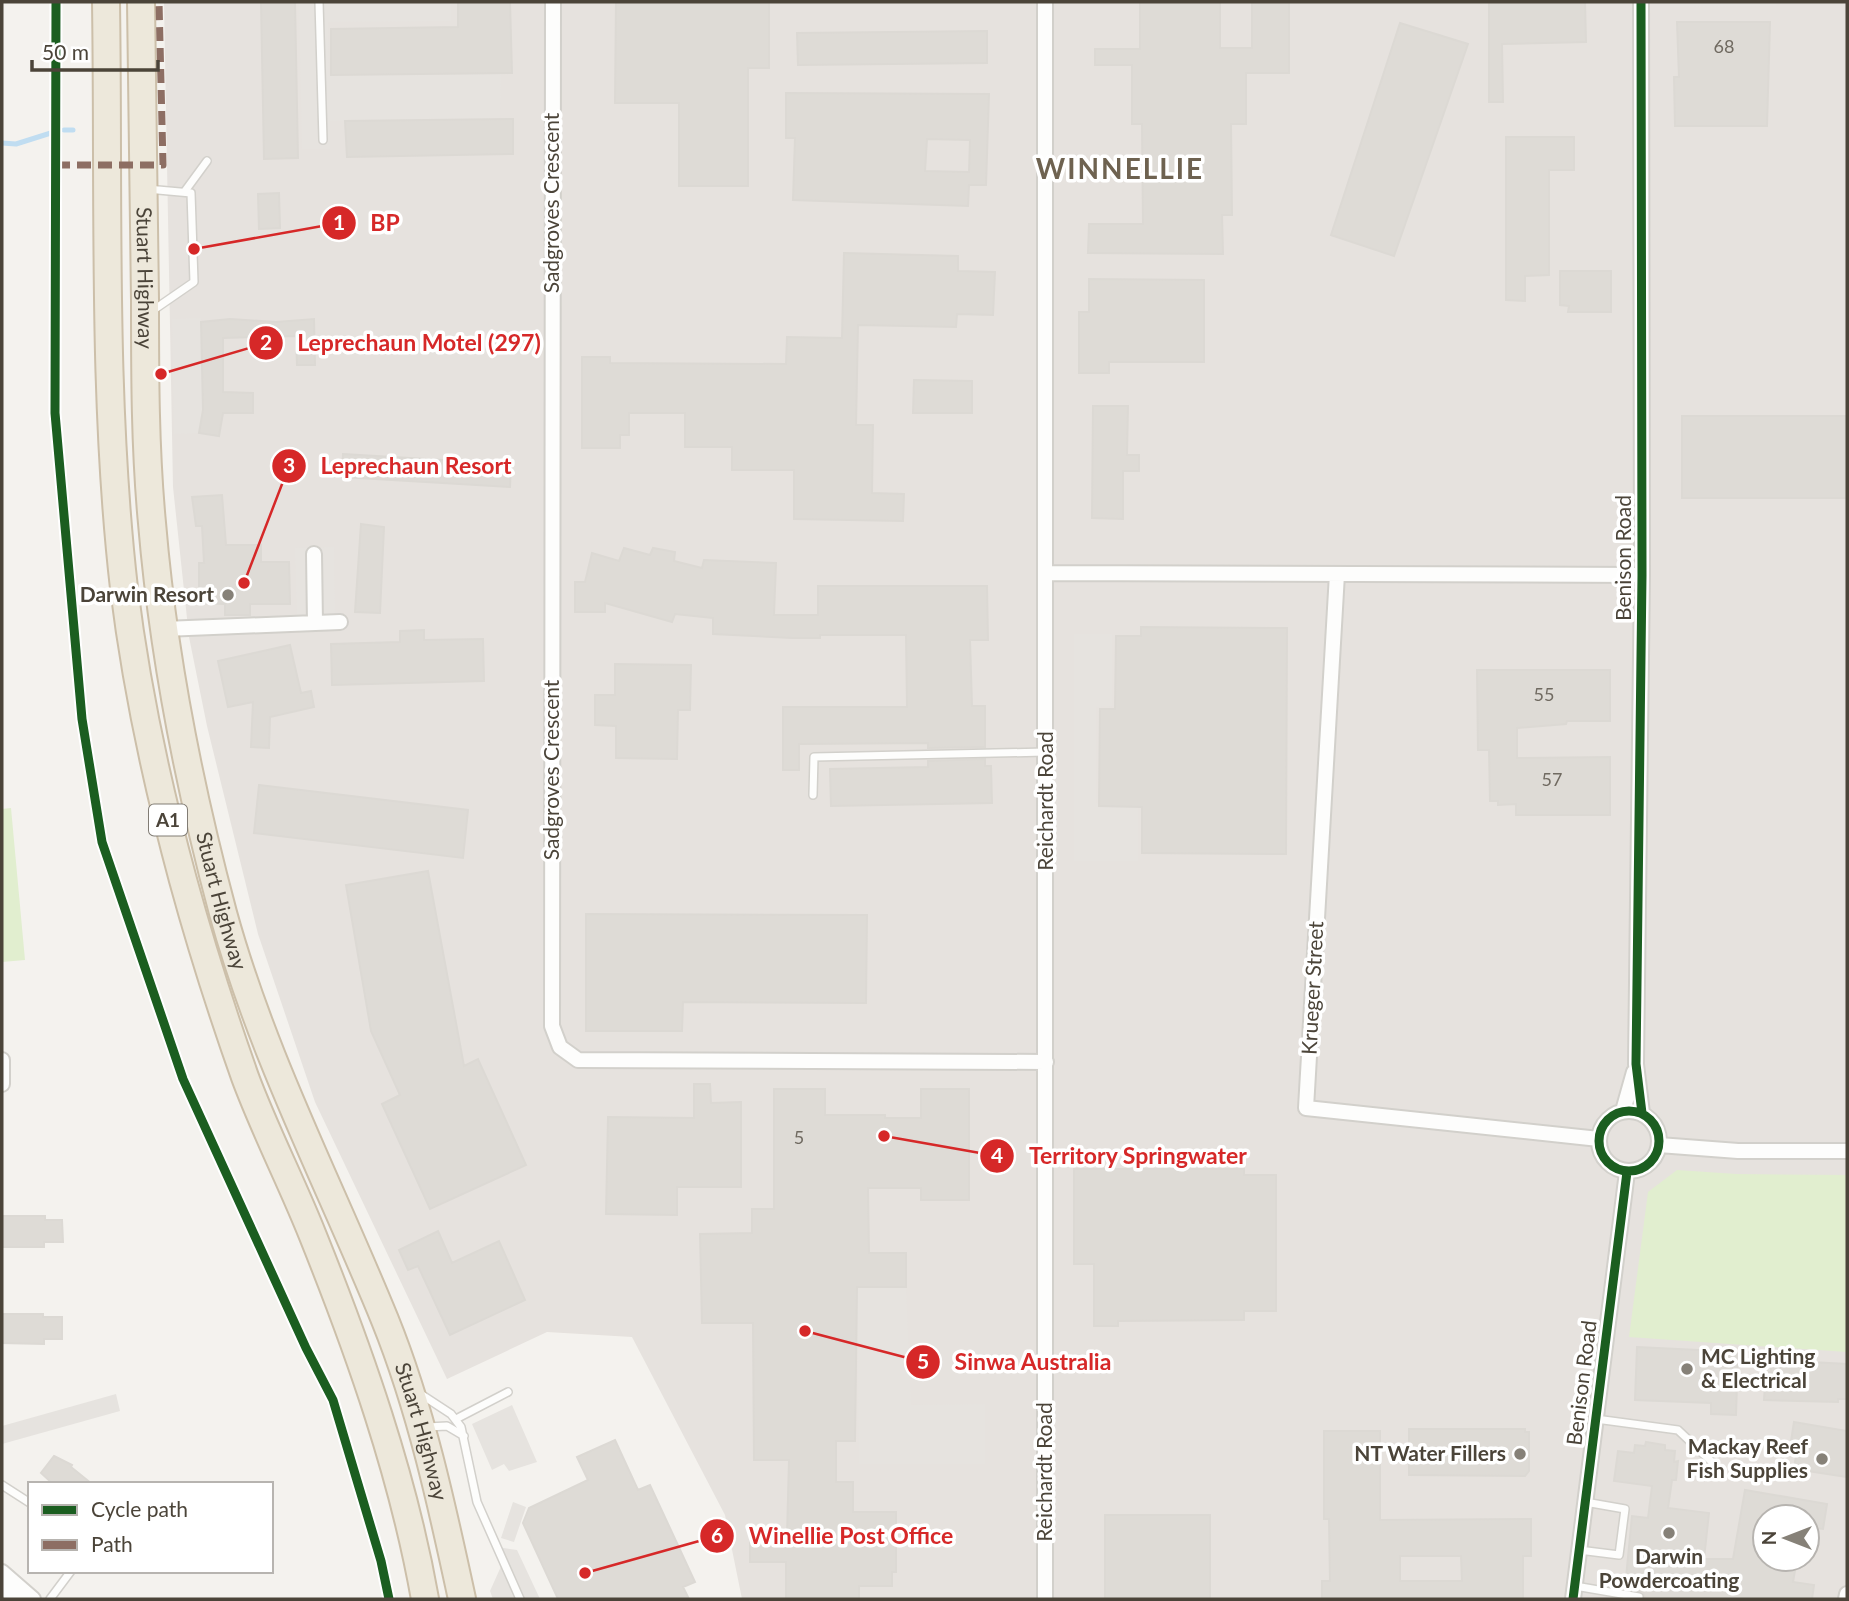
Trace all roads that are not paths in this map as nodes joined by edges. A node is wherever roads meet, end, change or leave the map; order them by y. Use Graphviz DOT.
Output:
graph roads {
  1 [pos="106,2"];
  2 [pos="115,2"];
  3 [pos="141,2"];
  4 [pos="319,2"];
  5 [pos="553,2"];
  6 [pos="1045,2"];
  7 [pos="1640,2"];
  8 [pos="323,139"];
  9 [pos="108,143"];
  10 [pos="207,161"];
  11 [pos="143,188"];
  12 [pos="185,191"];
  13 [pos="145,315"];
  14 [pos="111,329"];
  15 [pos="314,554"];
  16 [pos="1046,573"];
  17 [pos="1337,574"];
  18 [pos="1642,575"];
  19 [pos="315,622"];
  20 [pos="340,622"];
  21 [pos="164,629"];
  22 [pos="1046,752"];
  23 [pos="813,795"];
  24 [pos="257,1018"];
  25 [pos="229,1028"];
  26 [pos="2,1060"];
  27 [pos="1046,1062"];
  28 [pos="1636,1063"];
  29 [pos="2,1084"];
  30 [pos="1623,1111"];
  31 [pos="1642,1113"];
  32 [pos="1599,1139"];
  33 [pos="1659,1145"];
  34 [pos="1847,1151"];
  35 [pos="1627,1171"];
  36 [pos="405,1376"];
  37 [pos="508,1392"];
  38 [pos="456,1419"];
  39 [pos="1595,1419"];
  40 [pos="419,1428"];
  41 [pos="464,1437"];
  42 [pos="1714,1464"];
  43 [pos="2,1485"];
  44 [pos="28,1502"];
  45 [pos="1585,1502"];
  46 [pos="1579,1550"];
  47 [pos="2,1572"];
  48 [pos="70,1573"];
  49 [pos="2,1584"];
  50 [pos="1574,1593"];
  51 [pos="1847,1594"];
  52 [pos="1639,1597"];
  53 [pos="14,1599"];
  54 [pos="33,1599"];
  55 [pos="50,1599"];
  56 [pos="425,1599"];
  57 [pos="435,1599"];
  58 [pos="462,1599"];
  59 [pos="520,1599"];
  60 [pos="1045,1599"];
  61 [pos="1846,1599"];
  1 -- 9 [label="highway, Stuart Highway / A1"];
  2 -- 9 [label="highway"];
  3 -- 11 [label="highway, Stuart Highway / A1"];
  4 -- 8 [label="lane"];
  5 -- 27 [label="street, Sadgroves Crescent"];
  6 -- 16 [label="street, Reichardt Road"];
  7 -- 18 [label="street, Benison Road"];
  9 -- 14 [label="highway, Stuart Highway / A1"];
  10 -- 12 [label="lane"];
  11 -- 12 [label="lane"];
  11 -- 13 [label="highway, Stuart Highway / A1"];
  11 -- 14 [label="highway"];
  12 -- 13 [label="lane"];
  13 -- 21 [label="highway, Stuart Highway / A1"];
  14 -- 25 [label="highway, Stuart Highway / A1"];
  15 -- 19 [label="street"];
  16 -- 17 [label="street"];
  16 -- 22 [label="street, Reichardt Road"];
  17 -- 18 [label="street"];
  17 -- 32 [label="street, Krueger Street"];
  18 -- 28 [label="street, Benison Road"];
  19 -- 20 [label="street"];
  19 -- 21 [label="street"];
  21 -- 24 [label="highway, Stuart Highway / A1"];
  22 -- 23 [label="lane"];
  22 -- 27 [label="street, Reichardt Road"];
  24 -- 25 [label="highway"];
  24 -- 36 [label="highway, Stuart Highway / A1"];
  25 -- 56 [label="highway, Stuart Highway / A1"];
  26 -- 29 [label="street"];
  27 -- 60 [label="street, Reichardt Road"];
  28 -- 30 [label="street, Benison Road"];
  28 -- 31 [label="street, Benison Road"];
  30 -- 31 [label="street"];
  30 -- 32 [label="street"];
  31 -- 33 [label="street"];
  32 -- 35 [label="street"];
  33 -- 34 [label="street"];
  33 -- 35 [label="street"];
  35 -- 39 [label="street, Benison Road"];
  36 -- 38 [label="lane"];
  36 -- 40 [label="highway, Stuart Highway / A1"];
  37 -- 38 [label="lane"];
  38 -- 41 [label="lane"];
  39 -- 42 [label="lane"];
  39 -- 45 [label="street, Benison Road"];
  40 -- 41 [label="lane"];
  40 -- 57 [label="highway"];
  40 -- 58 [label="highway, Stuart Highway / A1"];
  41 -- 59 [label="lane"];
  43 -- 44 [label="lane"];
  45 -- 46 [label="street, Benison Road"];
  45 -- 46 [label="lane"];
  46 -- 50 [label="street, Benison Road"];
  47 -- 54 [label="street"];
  48 -- 55 [label="lane"];
  49 -- 53 [label="street"];
  50 -- 52 [label="lane"];
  51 -- 61 [label="street"];
}
